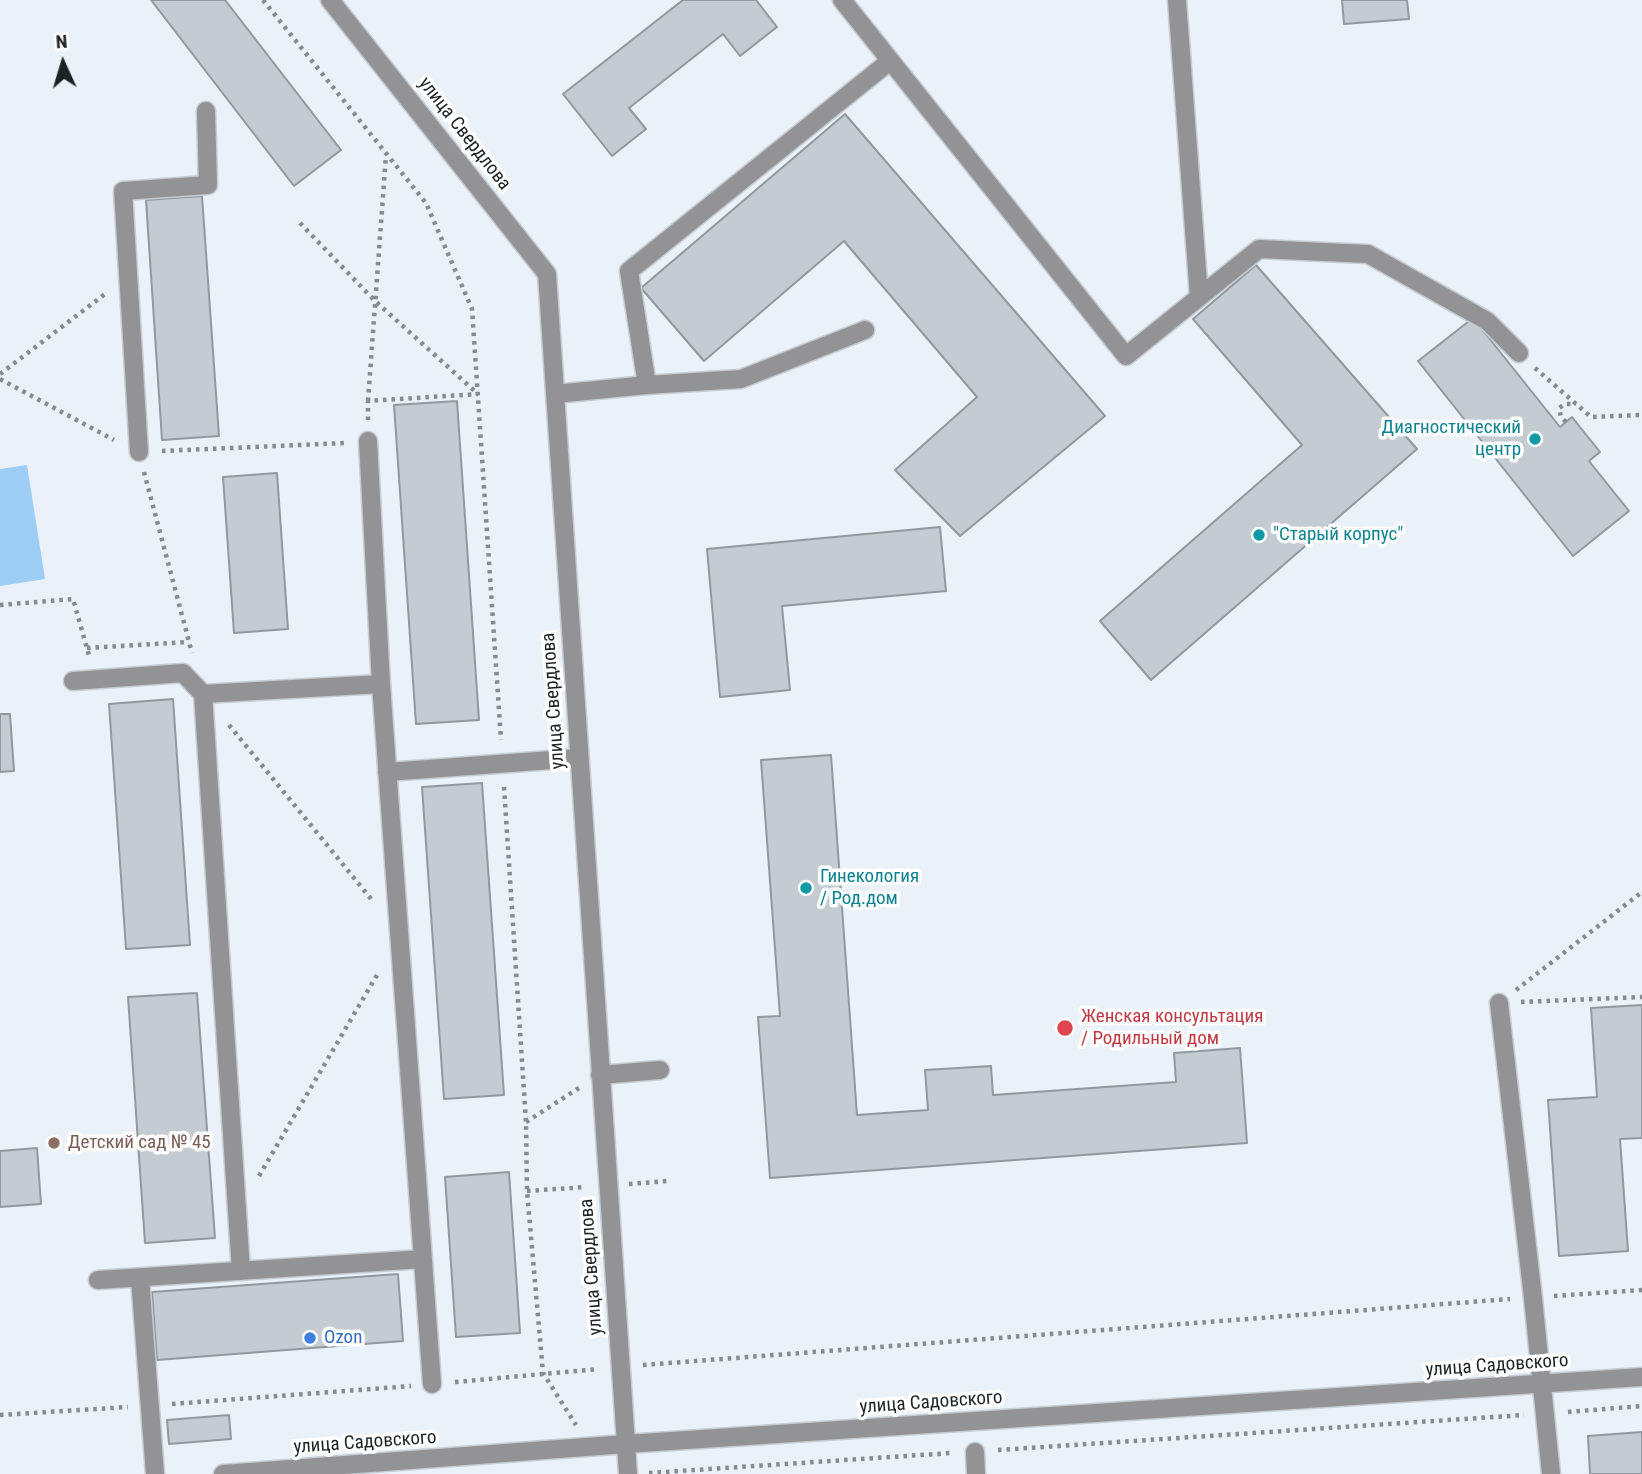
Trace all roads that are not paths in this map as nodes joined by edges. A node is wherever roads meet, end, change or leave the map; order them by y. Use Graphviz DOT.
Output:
graph roads {
  1 [pos="331,0"];
  2 [pos="842,0"];
  3 [pos="1177,0"];
  4 [pos="890,61"];
  5 [pos="206,111"];
  6 [pos="1199,298"];
  7 [pos="865,330"];
  8 [pos="1519,353"];
  9 [pos="647,385"];
  10 [pos="555,394"];
  11 [pos="368,442"];
  12 [pos="139,452"];
  13 [pos="73,681"];
  14 [pos="381,684"];
  15 [pos="203,694"];
  16 [pos="579,758"];
  17 [pos="387,772"];
  18 [pos="1499,1003"];
  19 [pos="660,1070"];
  20 [pos="600,1075"];
  21 [pos="423,1259"];
  22 [pos="241,1271"];
  23 [pos="140,1278"];
  24 [pos="98,1280"];
  25 [pos="1642,1377"];
  26 [pos="432,1384"];
  27 [pos="1542,1384"];
  28 [pos="626,1444"];
  29 [pos="975,1452"];
  30 [pos="350,1469"];
  31 [pos="155,1474"];
  32 [pos="223,1474"];
  33 [pos="628,1474"];
  34 [pos="976,1474"];
  35 [pos="1550,1474"];
  1 -- 10 [label="street, улица Свердлова"];
  2 -- 4 [label="street"];
  3 -- 6 [label="street"];
  4 -- 6 [label="street"];
  4 -- 9 [label="street"];
  5 -- 12 [label="street"];
  6 -- 8 [label="street"];
  7 -- 9 [label="street"];
  9 -- 10 [label="street"];
  10 -- 16 [label="street, улица Свердлова"];
  11 -- 14 [label="street"];
  13 -- 15 [label="street"];
  14 -- 15 [label="street"];
  14 -- 17 [label="street"];
  15 -- 22 [label="street"];
  16 -- 17 [label="street"];
  16 -- 20 [label="street, улица Свердлова"];
  17 -- 21 [label="street"];
  18 -- 27 [label="street"];
  19 -- 20 [label="street"];
  20 -- 28 [label="street, улица Свердлова"];
  21 -- 22 [label="street"];
  21 -- 26 [label="street"];
  22 -- 23 [label="street"];
  23 -- 24 [label="street"];
  23 -- 31 [label="street"];
  25 -- 27 [label="street, улица Садовского"];
  27 -- 28 [label="street, улица Садовского"];
  27 -- 35 [label="street"];
  28 -- 30 [label="street, улица Садовского"];
  28 -- 33 [label="street, улица Свердлова"];
  29 -- 34 [label="street"];
  30 -- 32 [label="street, улица Садовского"];
}
